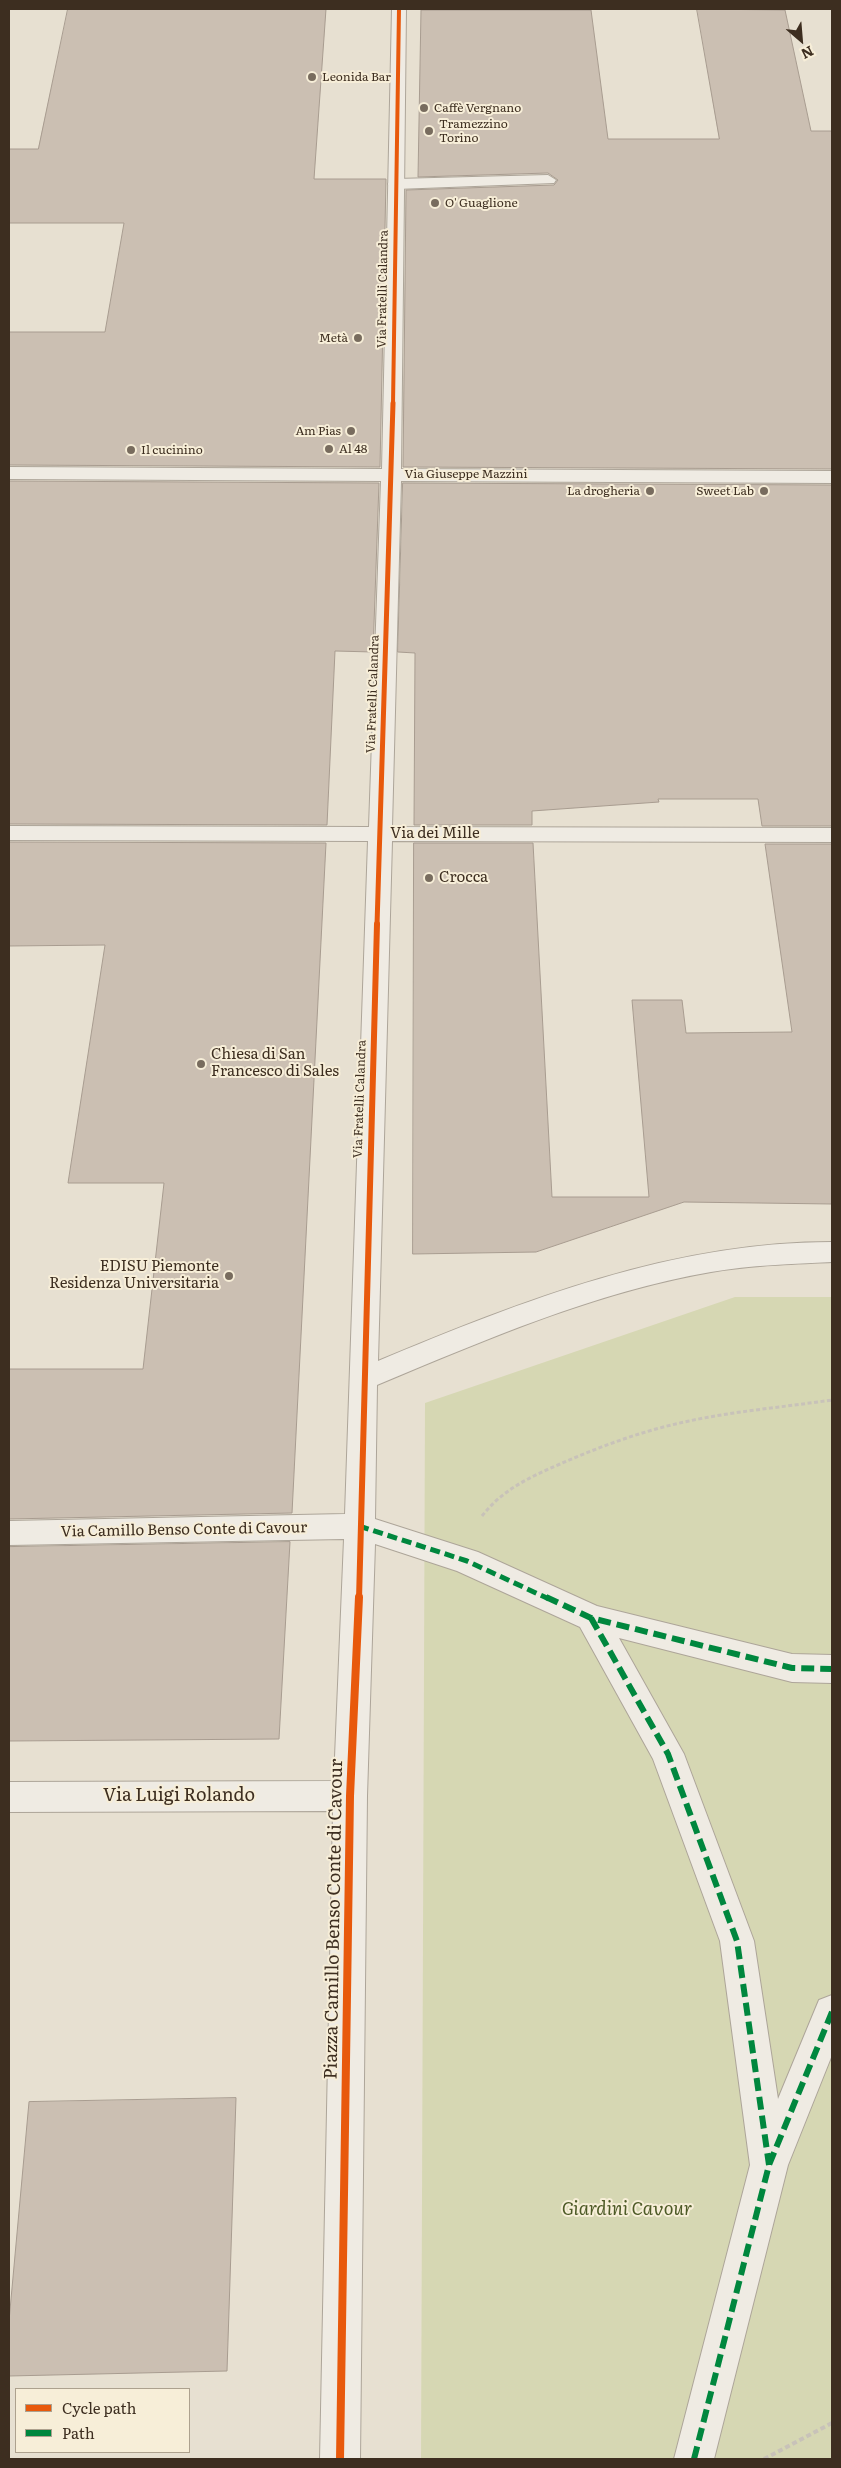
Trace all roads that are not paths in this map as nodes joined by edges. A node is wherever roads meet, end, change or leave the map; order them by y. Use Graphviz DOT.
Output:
graph roads {
  1 [pos="400,9"];
  2 [pos="548,180"];
  3 [pos="396,184"];
  4 [pos="9,474"];
  5 [pos="391,474"];
  6 [pos="832,477"];
  7 [pos="9,833"];
  8 [pos="379,834"];
  9 [pos="832,835"];
  10 [pos="832,1252"];
  11 [pos="363,1379"];
  12 [pos="359,1526"];
  13 [pos="9,1533"];
  14 [pos="590,1618"];
  15 [pos="832,1669"];
  16 [pos="350,1796"];
  17 [pos="9,1797"];
  18 [pos="832,2012"];
  19 [pos="769,2165"];
  20 [pos="340,2459"];
  21 [pos="694,2459"];
  1 -- 3 [label="street, Via Fratelli Calandra"];
  2 -- 3 [label="street"];
  3 -- 5 [label="street, Via Fratelli Calandra"];
  4 -- 5 [label="street, Via Giuseppe Mazzini"];
  5 -- 6 [label="street, Via Giuseppe Mazzini"];
  5 -- 8 [label="street, Via Fratelli Calandra"];
  7 -- 8 [label="street, Via dei Mille"];
  8 -- 9 [label="street, Via dei Mille"];
  8 -- 11 [label="street, Via Fratelli Calandra"];
  10 -- 11 [label="street"];
  11 -- 12 [label="street, Piazza Camillo Benso Conte di Cavour"];
  12 -- 13 [label="street, Via Camillo Benso Conte di Cavour"];
  12 -- 14 [label="street"];
  12 -- 16 [label="street, Piazza Camillo Benso Conte di Cavour"];
  14 -- 15 [label="street"];
  14 -- 19 [label="street"];
  16 -- 17 [label="street, Via Luigi Rolando"];
  16 -- 20 [label="street, Piazza Camillo Benso Conte di Cavour"];
  18 -- 19 [label="street"];
  19 -- 21 [label="street"];
}
